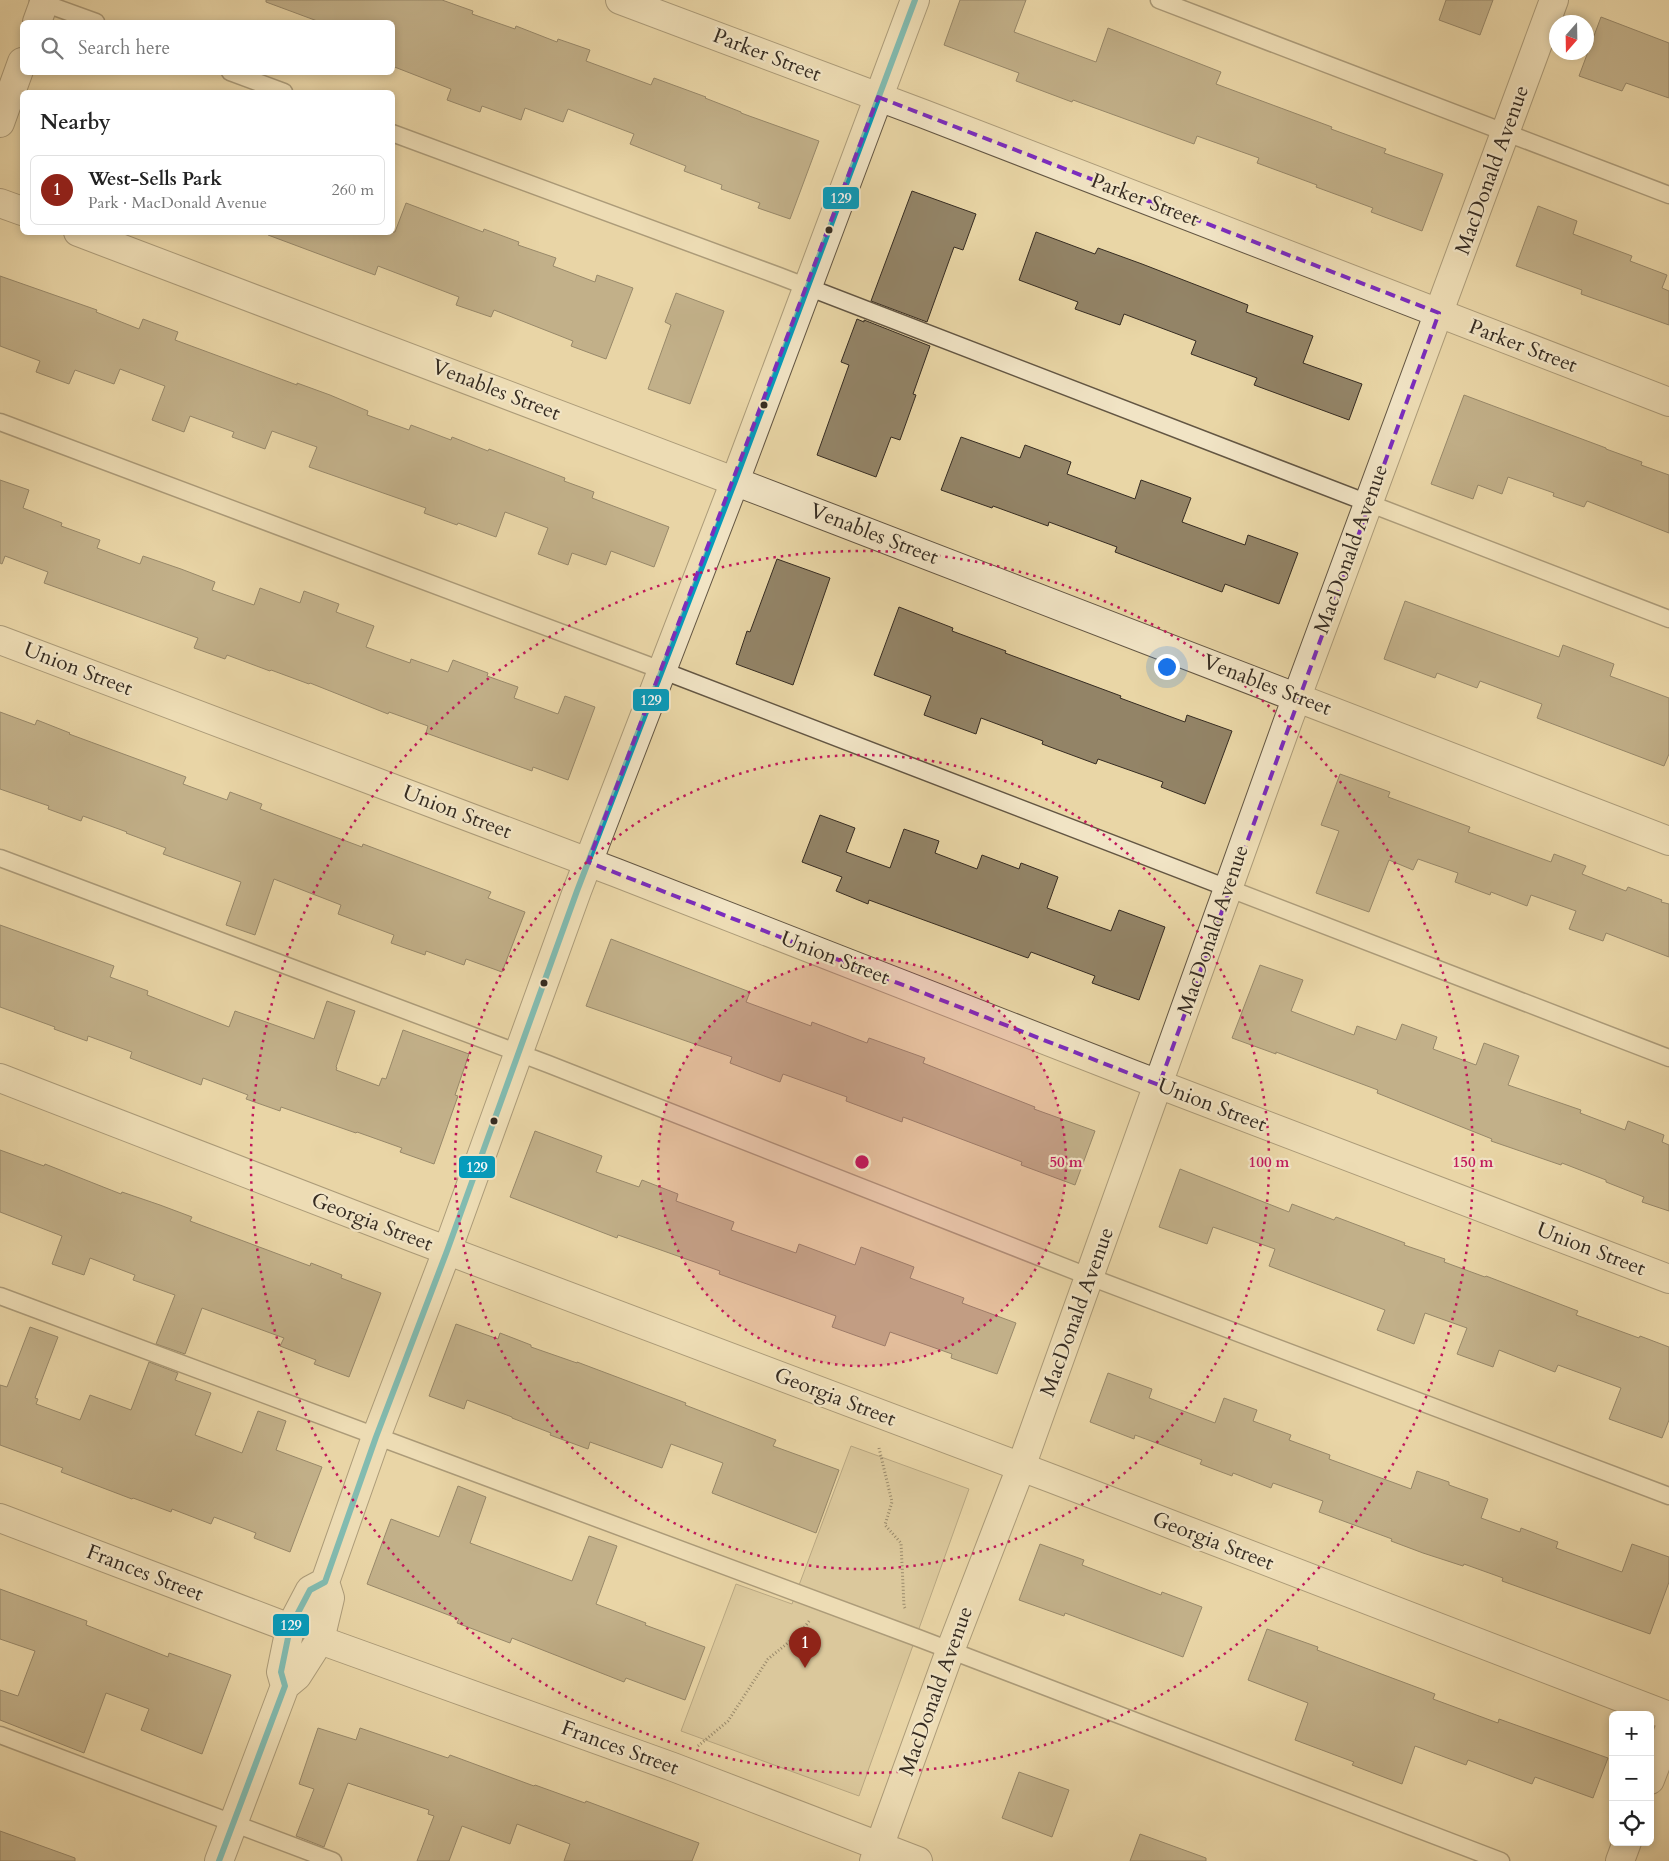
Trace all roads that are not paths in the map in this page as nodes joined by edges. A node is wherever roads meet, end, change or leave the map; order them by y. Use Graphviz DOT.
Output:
graph roads {
  1 [pos="620,0"];
  2 [pos="915,0"];
  3 [pos="1159,0"];
  4 [pos="1554,0"];
  5 [pos="40,6"];
  6 [pos="89,20"];
  7 [pos="20,68"];
  8 [pos="238,75"];
  9 [pos="279,90"];
  10 [pos="878,97"];
  11 [pos="0,123"];
  12 [pos="1506,132"];
  13 [pos="395,134"];
  14 [pos="1669,195"];
  15 [pos="0,203"];
  16 [pos="20,211"];
  17 [pos="86,235"];
  18 [pos="807,287"];
  19 [pos="1438,313"];
  20 [pos="1669,402"];
  21 [pos="0,422"];
  22 [pos="735,481"];
  23 [pos="1368,504"];
  24 [pos="1669,619"];
  25 [pos="0,640"];
  26 [pos="661,670"];
  27 [pos="1297,696"];
  28 [pos="1669,841"];
  29 [pos="0,858"];
  30 [pos="588,862"];
  31 [pos="1227,888"];
  32 [pos="518,1052"];
  33 [pos="1669,1058"];
  34 [pos="0,1078"];
  35 [pos="1159,1084"];
  36 [pos="447,1251"];
  37 [pos="1090,1277"];
  38 [pos="1669,1279"];
  39 [pos="0,1296"];
  40 [pos="376,1437"];
  41 [pos="1021,1467"];
  42 [pos="1669,1496"];
  43 [pos="0,1518"];
  44 [pos="325,1582"];
  45 [pos="290,1628"];
  46 [pos="320,1640"];
  47 [pos="950,1651"];
  48 [pos="285,1686"];
  49 [pos="1669,1716"];
  50 [pos="1669,1730"];
  51 [pos="0,1735"];
  52 [pos="1654,1769"];
  53 [pos="233,1823"];
  54 [pos="1626,1846"];
  55 [pos="877,1854"];
  56 [pos="219,1861"];
  57 [pos="333,1861"];
  58 [pos="918,1861"];
  59 [pos="1502,1861"];
  60 [pos="1620,1861"];
  1 -- 10 [label="street, Parker Street"];
  2 -- 10 [label="street"];
  3 -- 12 [label="lane"];
  4 -- 12 [label="street, MacDonald Avenue"];
  5 -- 6 [label="lane"];
  7 -- 11 [label="street"];
  8 -- 9 [label="lane"];
  10 -- 18 [label="street"];
  10 -- 19 [label="street, Parker Street"];
  12 -- 14 [label="lane"];
  12 -- 19 [label="street, MacDonald Avenue"];
  13 -- 18 [label="lane"];
  15 -- 16 [label="street"];
  17 -- 22 [label="street, Venables Street"];
  18 -- 22 [label="street"];
  18 -- 23 [label="lane"];
  19 -- 20 [label="street, Parker Street"];
  19 -- 23 [label="street, MacDonald Avenue"];
  21 -- 26 [label="lane"];
  22 -- 26 [label="street"];
  22 -- 27 [label="street, Venables Street"];
  23 -- 24 [label="lane"];
  23 -- 27 [label="street, MacDonald Avenue"];
  25 -- 30 [label="street, Union Street"];
  26 -- 30 [label="street"];
  26 -- 31 [label="lane"];
  27 -- 28 [label="street, Venables Street"];
  27 -- 31 [label="street, MacDonald Avenue"];
  29 -- 32 [label="lane"];
  30 -- 32 [label="street"];
  30 -- 35 [label="street, Union Street"];
  31 -- 33 [label="lane"];
  31 -- 35 [label="street, MacDonald Avenue"];
  32 -- 36 [label="street"];
  32 -- 37 [label="lane"];
  34 -- 36 [label="street, Georgia Street"];
  35 -- 37 [label="street, MacDonald Avenue"];
  35 -- 38 [label="street, Union Street"];
  36 -- 40 [label="street"];
  36 -- 41 [label="street, Georgia Street"];
  37 -- 41 [label="street, MacDonald Avenue"];
  37 -- 42 [label="lane"];
  39 -- 40 [label="lane"];
  40 -- 44 [label="street"];
  40 -- 47 [label="lane"];
  41 -- 47 [label="street, MacDonald Avenue"];
  41 -- 49 [label="street, Georgia Street"];
  43 -- 45 [label="street, Frances Street"];
  44 -- 45 [label="street"];
  44 -- 46 [label="street"];
  45 -- 48 [label="street"];
  46 -- 48 [label="street"];
  46 -- 55 [label="street, Frances Street"];
  47 -- 55 [label="street, MacDonald Avenue"];
  47 -- 59 [label="lane"];
  48 -- 53 [label="street"];
  50 -- 52 [label="street"];
  51 -- 53 [label="lane"];
  53 -- 56 [label="street"];
  53 -- 57 [label="lane"];
  54 -- 60 [label="street"];
  55 -- 58 [label="street, Frances Street"];
}
